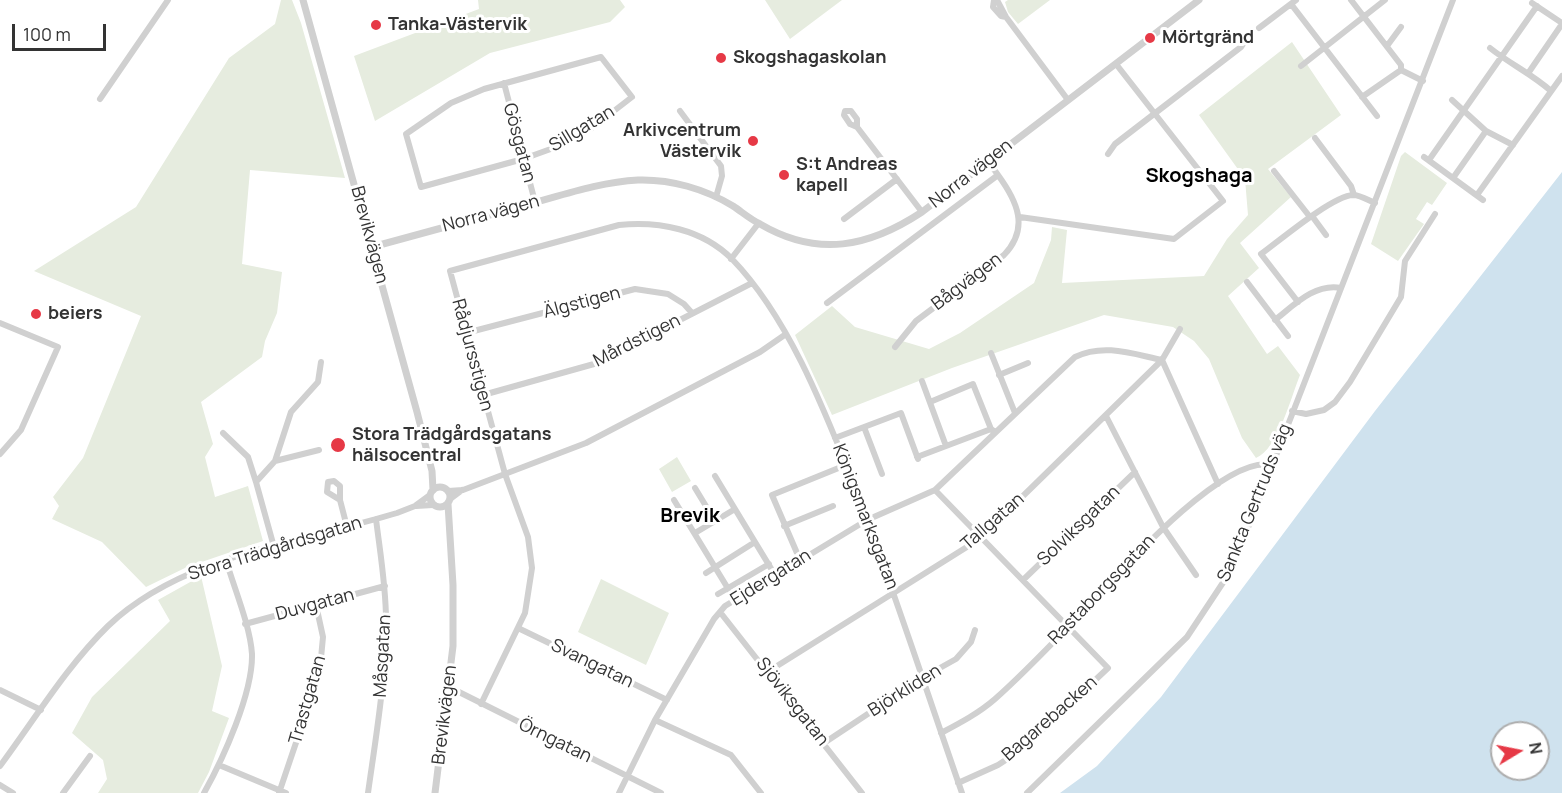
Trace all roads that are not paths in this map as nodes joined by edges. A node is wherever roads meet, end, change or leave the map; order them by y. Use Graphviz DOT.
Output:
graph roads {
  1 [pos="168,0"];
  2 [pos="303,0"];
  3 [pos="995,0"];
  4 [pos="1199,0"];
  5 [pos="1351,0"];
  6 [pos="1385,0"];
  7 [pos="1453,0"];
  8 [pos="1294,2"];
  9 [pos="1364,16"];
  10 [pos="1562,24"];
  11 [pos="1401,27"];
  12 [pos="1259,28"];
  13 [pos="1247,38"];
  14 [pos="1387,46"];
  15 [pos="1324,48"];
  16 [pos="1490,48"];
  17 [pos="1501,57"];
  18 [pos="1116,64"];
  19 [pos="1301,66"];
  20 [pos="1401,70"];
  21 [pos="1529,72"];
  22 [pos="1562,76"];
  23 [pos="1423,81"];
  24 [pos="504,83"];
  25 [pos="1551,91"];
  26 [pos="1362,96"];
  27 [pos="100,99"];
  28 [pos="1068,100"];
  29 [pos="1452,100"];
  30 [pos="1465,109"];
  31 [pos="680,111"];
  32 [pos="1154,114"];
  33 [pos="1377,116"];
  34 [pos="857,127"];
  35 [pos="1486,130"];
  36 [pos="1314,138"];
  37 [pos="1513,145"];
  38 [pos="1108,154"];
  39 [pos="523,159"];
  40 [pos="988,161"];
  41 [pos="1274,171"];
  42 [pos="998,175"];
  43 [pos="1453,178"];
  44 [pos="897,179"];
  45 [pos="1354,195"];
  46 [pos="716,197"];
  47 [pos="535,202"];
  48 [pos="1375,203"];
  49 [pos="922,212"];
  50 [pos="1435,214"];
  51 [pos="1020,217"];
  52 [pos="1311,217"];
  53 [pos="844,219"];
  54 [pos="758,224"];
  55 [pos="1326,235"];
  56 [pos="372,247"];
  57 [pos="731,259"];
  58 [pos="450,271"];
  59 [pos="1247,282"];
  60 [pos="752,284"];
  61 [pos="1341,288"];
  62 [pos="1298,302"];
  63 [pos="826,303"];
  64 [pos="692,313"];
  65 [pos="1275,320"];
  66 [pos="0,323"];
  67 [pos="1180,329"];
  68 [pos="466,333"];
  69 [pos="786,334"];
  70 [pos="1288,336"];
  71 [pos="896,347"];
  72 [pos="991,353"];
  73 [pos="1162,360"];
  74 [pos="321,362"];
  75 [pos="1028,363"];
  76 [pos="999,375"];
  77 [pos="922,381"];
  78 [pos="483,395"];
  79 [pos="930,402"];
  80 [pos="1292,411"];
  81 [pos="1015,413"];
  82 [pos="1106,416"];
  83 [pos="864,427"];
  84 [pos="993,431"];
  85 [pos="223,433"];
  86 [pos="835,438"];
  87 [pos="946,446"];
  88 [pos="319,450"];
  89 [pos="0,454"];
  90 [pos="275,461"];
  91 [pos="846,465"];
  92 [pos="1272,465"];
  93 [pos="432,471"];
  94 [pos="1135,472"];
  95 [pos="505,474"];
  96 [pos="882,474"];
  97 [pos="715,476"];
  98 [pos="256,482"];
  99 [pos="1218,484"];
  100 [pos="695,488"];
  101 [pos="935,490"];
  102 [pos="431,492"];
  103 [pos="447,495"];
  104 [pos="340,500"];
  105 [pos="675,500"];
  106 [pos="416,506"];
  107 [pos="434,506"];
  108 [pos="833,506"];
  109 [pos="735,509"];
  110 [pos="376,519"];
  111 [pos="867,520"];
  112 [pos="715,521"];
  113 [pos="784,526"];
  114 [pos="347,527"];
  115 [pos="1162,527"];
  116 [pos="448,530"];
  117 [pos="695,533"];
  118 [pos="981,538"];
  119 [pos="755,542"];
  120 [pos="273,547"];
  121 [pos="226,560"];
  122 [pos="800,560"];
  123 [pos="769,564"];
  124 [pos="715,567"];
  125 [pos="706,573"];
  126 [pos="775,575"];
  127 [pos="1196,575"];
  128 [pos="1023,580"];
  129 [pos="385,586"];
  130 [pos="728,588"];
  131 [pos="718,594"];
  132 [pos="894,594"];
  133 [pos="735,600"];
  134 [pos="316,605"];
  135 [pos="720,612"];
  136 [pos="244,624"];
  137 [pos="1068,627"];
  138 [pos="518,628"];
  139 [pos="975,630"];
  140 [pos="769,671"];
  141 [pos="922,678"];
  142 [pos="449,687"];
  143 [pos="0,690"];
  144 [pos="666,700"];
  145 [pos="481,704"];
  146 [pos="41,710"];
  147 [pos="655,720"];
  148 [pos="941,733"];
  149 [pos="824,743"];
  150 [pos="90,756"];
  151 [pos="219,765"];
  152 [pos="0,766"];
  153 [pos="627,776"];
  154 [pos="958,783"];
  155 [pos="0,785"];
  156 [pos="282,792"];
  157 [pos="13,793"];
  158 [pos="63,793"];
  159 [pos="204,793"];
  160 [pos="368,793"];
  161 [pos="435,793"];
  162 [pos="619,793"];
  163 [pos="661,793"];
  164 [pos="761,793"];
  165 [pos="862,793"];
  166 [pos="962,793"];
  167 [pos="1027,793"];
  1 -- 27 [label="street"];
  2 -- 56 [label="street, Brevikvägen"];
  3 -- 28 [label="street"];
  4 -- 18 [label="street, Norra vägen"];
  5 -- 9 [label="street"];
  6 -- 9 [label="street"];
  7 -- 23 [label="street, Sankta Gertruds väg"];
  8 -- 12 [label="street"];
  8 -- 15 [label="street"];
  9 -- 14 [label="street"];
  9 -- 15 [label="street"];
  10 -- 17 [label="street"];
  10 -- 21 [label="street"];
  11 -- 14 [label="street"];
  13 -- 32 [label="street"];
  14 -- 20 [label="street"];
  15 -- 19 [label="street"];
  15 -- 26 [label="street"];
  16 -- 17 [label="street"];
  17 -- 21 [label="street"];
  17 -- 30 [label="street"];
  18 -- 28 [label="street, Norra vägen"];
  18 -- 32 [label="street"];
  20 -- 23 [label="street"];
  20 -- 26 [label="street"];
  21 -- 25 [label="street"];
  22 -- 25 [label="street"];
  23 -- 48 [label="street, Sankta Gertruds väg"];
  24 -- 39 [label="street, Gösgatan"];
  24 -- 39 [label="street"];
  24 -- 39 [label="street, Sillgatan"];
  25 -- 37 [label="street"];
  26 -- 33 [label="street"];
  28 -- 40 [label="street, Norra vägen"];
  29 -- 30 [label="street"];
  30 -- 35 [label="street"];
  30 -- 43 [label="street"];
  31 -- 46 [label="street"];
  32 -- 38 [label="street"];
  32 -- 51 [label="street"];
  34 -- 44 [label="street"];
  35 -- 37 [label="street"];
  35 -- 43 [label="street"];
  36 -- 45 [label="street"];
  37 -- 43 [label="street"];
  39 -- 47 [label="street, Gösgatan"];
  40 -- 42 [label="street"];
  40 -- 49 [label="street, Norra vägen"];
  41 -- 52 [label="street"];
  42 -- 51 [label="street"];
  42 -- 63 [label="street"];
  44 -- 49 [label="street"];
  44 -- 53 [label="street"];
  45 -- 48 [label="street"];
  45 -- 52 [label="street"];
  46 -- 47 [label="street, Norra vägen"];
  46 -- 54 [label="street, Norra vägen"];
  47 -- 56 [label="street, Norra vägen"];
  48 -- 61 [label="street, Sankta Gertruds väg"];
  49 -- 54 [label="street, Norra vägen"];
  50 -- 80 [label="street"];
  51 -- 71 [label="street, Bågvägen"];
  52 -- 55 [label="street"];
  52 -- 62 [label="street"];
  54 -- 57 [label="street"];
  56 -- 93 [label="street, Brevikvägen"];
  57 -- 58 [label="street, Königsmarksgatan"];
  57 -- 60 [label="street, Königsmarksgatan"];
  58 -- 68 [label="street, Rådjursstigen"];
  59 -- 65 [label="street"];
  60 -- 64 [label="street, Mårdstigen"];
  60 -- 69 [label="street, Königsmarksgatan"];
  61 -- 62 [label="street"];
  61 -- 80 [label="street, Sankta Gertruds väg"];
  62 -- 65 [label="street"];
  64 -- 68 [label="street, Älgstigen"];
  64 -- 78 [label="street, Mårdstigen"];
  65 -- 70 [label="street"];
  66 -- 89 [label="street"];
  67 -- 73 [label="street, Tallgatan"];
  68 -- 78 [label="street, Rådjursstigen"];
  69 -- 86 [label="street, Königsmarksgatan"];
  69 -- 95 [label="street"];
  72 -- 76 [label="street"];
  73 -- 81 [label="street, Ejdergatan"];
  73 -- 82 [label="street, Tallgatan"];
  73 -- 99 [label="street"];
  74 -- 90 [label="street"];
  75 -- 76 [label="street"];
  76 -- 81 [label="street"];
  77 -- 79 [label="street"];
  78 -- 95 [label="street, Rådjursstigen"];
  79 -- 84 [label="street"];
  79 -- 87 [label="street"];
  80 -- 92 [label="street, Sankta Gertruds väg"];
  81 -- 84 [label="street, Ejdergatan"];
  82 -- 94 [label="street"];
  82 -- 118 [label="street, Tallgatan"];
  83 -- 86 [label="street, Ejdergatan"];
  83 -- 87 [label="street, Ejdergatan"];
  83 -- 96 [label="street"];
  84 -- 87 [label="street, Ejdergatan"];
  84 -- 101 [label="street, Ejdergatan"];
  85 -- 98 [label="street"];
  86 -- 91 [label="street, Königsmarksgatan"];
  88 -- 90 [label="street"];
  90 -- 98 [label="street"];
  91 -- 111 [label="street, Königsmarksgatan"];
  91 -- 113 [label="street"];
  92 -- 99 [label="street, Rastaborgsgatan"];
  92 -- 167 [label="street, Sankta Gertruds väg"];
  93 -- 102 [label="street, Brevikvägen"];
  93 -- 103 [label="street, Brevikvägen"];
  94 -- 115 [label="street"];
  94 -- 128 [label="street, Solviksgatan"];
  95 -- 103 [label="street"];
  95 -- 138 [label="street, Rådjursstigen"];
  97 -- 109 [label="street"];
  98 -- 120 [label="street"];
  99 -- 115 [label="street, Rastaborgsgatan"];
  100 -- 112 [label="street"];
  101 -- 111 [label="street, Ejdergatan"];
  101 -- 118 [label="street"];
  102 -- 103 [label="street"];
  102 -- 106 [label="street, Stora Trädgårdsgatan"];
  102 -- 107 [label="street, Brevikvägen"];
  103 -- 107 [label="street"];
  103 -- 116 [label="street, Brevikvägen"];
  104 -- 114 [label="street"];
  105 -- 117 [label="street"];
  106 -- 107 [label="street, Stora Trädgårdsgatan"];
  106 -- 110 [label="street, Stora Trädgårdsgatan"];
  107 -- 116 [label="street, Brevikvägen"];
  108 -- 113 [label="street"];
  109 -- 112 [label="street"];
  109 -- 119 [label="street"];
  110 -- 114 [label="street, Stora Trädgårdsgatan"];
  110 -- 129 [label="street, Måsgatan"];
  111 -- 122 [label="street, Ejdergatan"];
  111 -- 132 [label="street, Königsmarksgatan"];
  112 -- 117 [label="street"];
  113 -- 122 [label="street"];
  114 -- 120 [label="street, Stora Trädgårdsgatan"];
  115 -- 127 [label="street"];
  115 -- 137 [label="street, Rastaborgsgatan"];
  116 -- 142 [label="street, Brevikvägen"];
  117 -- 124 [label="street"];
  118 -- 128 [label="street"];
  118 -- 132 [label="street, Tallgatan"];
  119 -- 123 [label="street"];
  119 -- 124 [label="street"];
  120 -- 121 [label="street, Stora Trädgårdsgatan"];
  121 -- 136 [label="street"];
  121 -- 146 [label="street, Stora Trädgårdsgatan"];
  122 -- 126 [label="street, Ejdergatan"];
  123 -- 126 [label="street"];
  123 -- 130 [label="street"];
  124 -- 125 [label="street"];
  124 -- 130 [label="street"];
  126 -- 133 [label="street, Ejdergatan"];
  128 -- 137 [label="street"];
  129 -- 134 [label="street, Duvgatan"];
  129 -- 160 [label="street, Måsgatan"];
  130 -- 131 [label="street"];
  130 -- 133 [label="street"];
  132 -- 140 [label="street, Tallgatan"];
  132 -- 141 [label="street, Königsmarksgatan"];
  133 -- 135 [label="street, Ejdergatan"];
  134 -- 136 [label="street, Duvgatan"];
  134 -- 156 [label="street, Trastgatan"];
  135 -- 140 [label="street, Sjöviksgatan"];
  135 -- 144 [label="street, Ejdergatan"];
  136 -- 151 [label="street"];
  137 -- 148 [label="street, Rastaborgsgatan"];
  137 -- 154 [label="street, Bagarebacken"];
  138 -- 144 [label="street, Svangatan"];
  138 -- 145 [label="street, Rådjursstigen"];
  139 -- 141 [label="street, Björkliden"];
  140 -- 149 [label="street, Sjöviksgatan"];
  141 -- 148 [label="street, Königsmarksgatan"];
  141 -- 149 [label="street, Björkliden"];
  142 -- 145 [label="street, Örngatan"];
  142 -- 161 [label="street, Brevikvägen"];
  143 -- 146 [label="street"];
  144 -- 147 [label="street, Ejdergatan"];
  145 -- 153 [label="street, Örngatan"];
  146 -- 152 [label="street, Stora Trädgårdsgatan"];
  147 -- 153 [label="street, Ejdergatan"];
  147 -- 164 [label="street"];
  148 -- 154 [label="street, Königsmarksgatan"];
  149 -- 165 [label="street, Sjöviksgatan"];
  150 -- 158 [label="street"];
  151 -- 156 [label="street"];
  151 -- 159 [label="street"];
  153 -- 162 [label="street, Ejdergatan"];
  153 -- 163 [label="street, Örngatan"];
  154 -- 166 [label="street, Königsmarksgatan"];
  155 -- 157 [label="street"];
}
